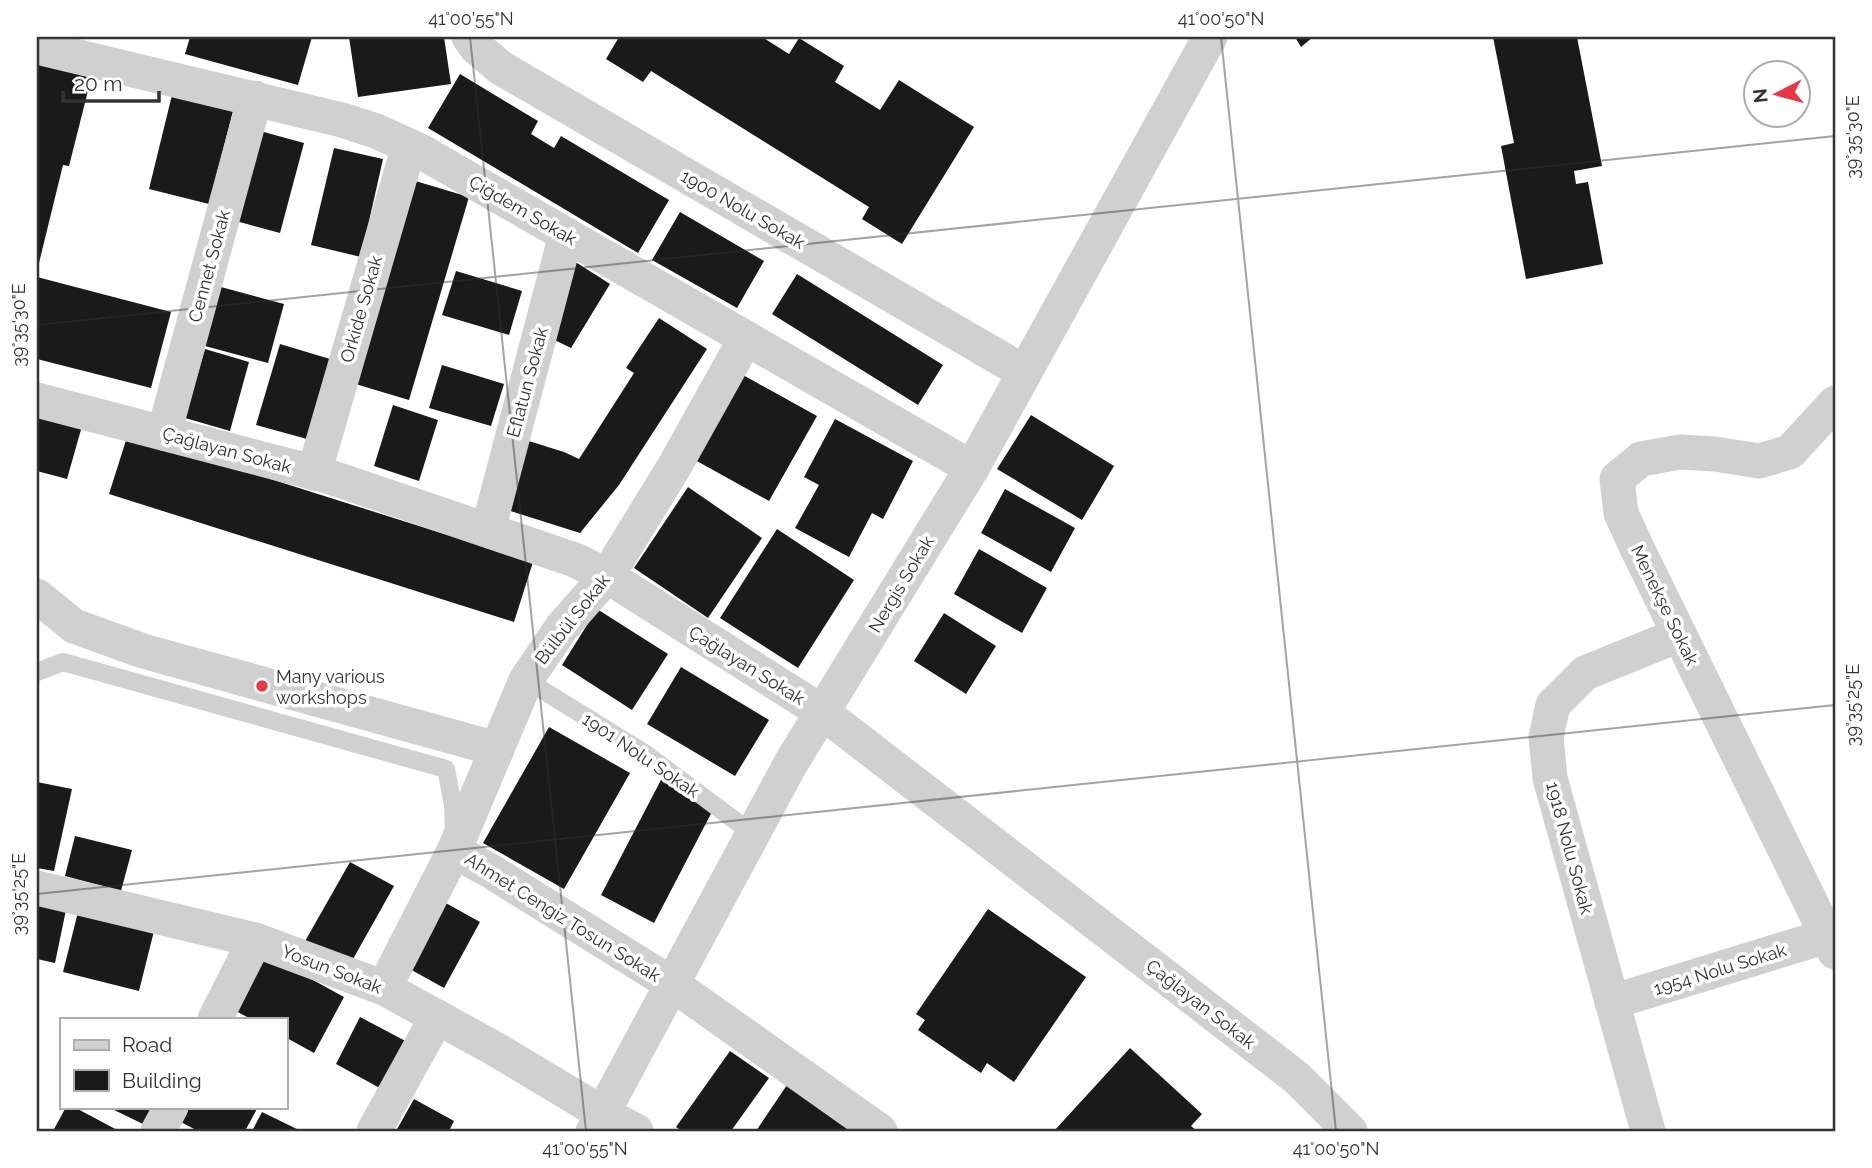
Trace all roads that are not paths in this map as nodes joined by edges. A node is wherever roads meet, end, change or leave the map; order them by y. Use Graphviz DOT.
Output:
graph roads {
  1 [pos="468,37"];
  2 [pos="1210,37"];
  3 [pos="37,47"];
  4 [pos="255,98"];
  5 [pos="409,146"];
  6 [pos="566,235"];
  7 [pos="746,338"];
  8 [pos="1024,372"];
  9 [pos="37,400"];
  10 [pos="1835,403"];
  11 [pos="164,433"];
  12 [pos="972,468"];
  13 [pos="314,472"];
  14 [pos="488,530"];
  15 [pos="607,576"];
  16 [pos="37,596"];
  17 [pos="1679,635"];
  18 [pos="37,672"];
  19 [pos="526,680"];
  20 [pos="822,712"];
  21 [pos="497,749"];
  22 [pos="753,834"];
  23 [pos="454,851"];
  24 [pos="37,888"];
  25 [pos="255,940"];
  26 [pos="1831,944"];
  27 [pos="672,984"];
  28 [pos="384,988"];
  29 [pos="1612,1002"];
  30 [pos="437,1017"];
  31 [pos="216,1018"];
  32 [pos="170,1108"];
  33 [pos="598,1122"];
  34 [pos="158,1131"];
  35 [pos="373,1131"];
  36 [pos="636,1131"];
  37 [pos="880,1131"];
  38 [pos="1350,1131"];
  39 [pos="1648,1131"];
  1 -- 8 [label="street, 1900 Nolu Sokak"];
  2 -- 8 [label="street, Nergis Sokak"];
  3 -- 4 [label="street, Çiğdem Sokak"];
  4 -- 5 [label="street, Çiğdem Sokak"];
  4 -- 11 [label="street, Cennet Sokak"];
  5 -- 6 [label="street, Çiğdem Sokak"];
  5 -- 13 [label="street, Orkide Sokak"];
  6 -- 7 [label="street, Çiğdem Sokak"];
  6 -- 14 [label="street, Eflatun Sokak"];
  7 -- 12 [label="street, Çiğdem Sokak"];
  7 -- 15 [label="street, Bülbül Sokak"];
  8 -- 12 [label="street, Nergis Sokak"];
  9 -- 11 [label="street, Çağlayan Sokak"];
  10 -- 17 [label="street, Menekşe Sokak"];
  11 -- 13 [label="street, Çağlayan Sokak"];
  12 -- 20 [label="street, Nergis Sokak"];
  13 -- 14 [label="street, Çağlayan Sokak"];
  14 -- 15 [label="street, Çağlayan Sokak"];
  15 -- 19 [label="street, Bülbül Sokak"];
  15 -- 20 [label="street, Çağlayan Sokak"];
  16 -- 21 [label="street"];
  17 -- 26 [label="street, Menekşe Sokak"];
  17 -- 29 [label="street, 1918 Nolu Sokak"];
  18 -- 23 [label="lane, Ahmet Cengiz Tosun Sokak"];
  19 -- 21 [label="street, Bülbül Sokak"];
  19 -- 22 [label="lane, 1901 Nolu Sokak"];
  20 -- 22 [label="street, Nergis Sokak"];
  20 -- 38 [label="street, Çağlayan Sokak"];
  21 -- 23 [label="street, Bülbül Sokak"];
  22 -- 27 [label="street, Nergis Sokak"];
  23 -- 27 [label="street, Ahmet Cengiz Tosun Sokak"];
  23 -- 28 [label="street, Bülbül Sokak"];
  24 -- 25 [label="street, Yosun Sokak"];
  25 -- 28 [label="street, Yosun Sokak"];
  25 -- 31 [label="street"];
  26 -- 29 [label="street, 1954 Nolu Sokak"];
  27 -- 33 [label="street, Nergis Sokak"];
  27 -- 37 [label="street, Ahmet Cengiz Tosun Sokak"];
  28 -- 30 [label="street, Yosun Sokak"];
  29 -- 39 [label="street, 1918 Nolu Sokak"];
  30 -- 33 [label="street, Yosun Sokak"];
  30 -- 35 [label="street"];
  32 -- 34 [label="street"];
  33 -- 36 [label="street, Yosun Sokak"];
}
